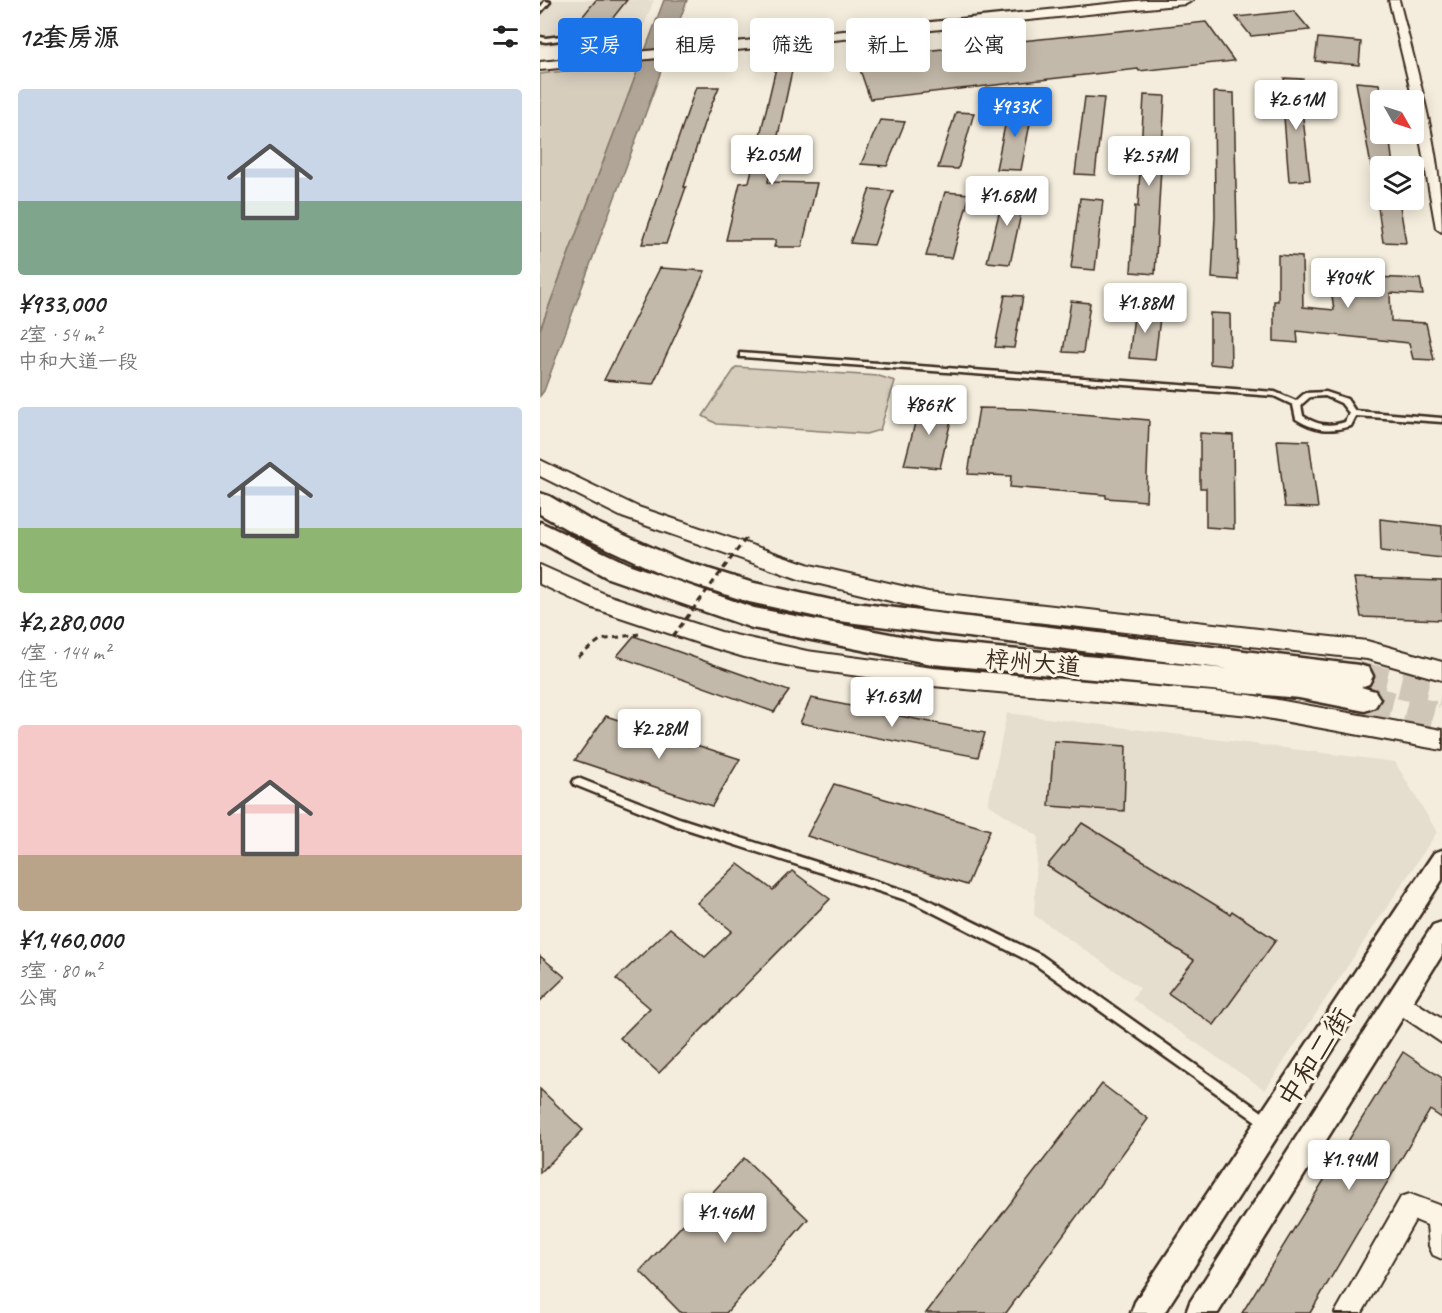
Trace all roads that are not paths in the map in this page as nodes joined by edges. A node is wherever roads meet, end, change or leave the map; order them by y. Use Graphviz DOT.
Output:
graph roads {
  1 [pos="1106,0"];
  2 [pos="1186,0"];
  3 [pos="1394,0"];
  4 [pos="547,2"];
  5 [pos="540,11"];
  6 [pos="558,38"];
  7 [pos="540,39"];
  8 [pos="738,41"];
  9 [pos="738,42"];
  10 [pos="558,57"];
  11 [pos="540,58"];
  12 [pos="558,63"];
  13 [pos="540,66"];
  14 [pos="1442,228"];
  15 [pos="743,355"];
  16 [pos="1297,404"];
  17 [pos="1353,412"];
  18 [pos="1442,420"];
  19 [pos="540,467"];
  20 [pos="540,502"];
  21 [pos="540,531"];
  22 [pos="540,573"];
  23 [pos="1442,670"];
  24 [pos="1442,740"];
  25 [pos="578,783"];
  26 [pos="1442,860"];
  27 [pos="1442,933"];
  28 [pos="1398,1001"];
  29 [pos="1442,1032"];
  30 [pos="1270,1124"];
  31 [pos="1442,1246"];
  32 [pos="1146,1313"];
  33 [pos="1202,1313"];
  34 [pos="1348,1313"];
  1 -- 8 [label="main road"];
  2 -- 9 [label="main road"];
  3 -- 14 [label="street"];
  4 -- 5 [label="lane"];
  6 -- 7 [label="lane"];
  10 -- 11 [label="main road"];
  12 -- 13 [label="main road"];
  15 -- 16 [label="lane"];
  16 -- 17 [label="lane"];
  16 -- 17 [label="lane"];
  17 -- 18 [label="lane"];
  19 -- 23 [label="main road"];
  20 -- 21 [label="highway, 梓州大道"];
  22 -- 24 [label="main road"];
  25 -- 30 [label="lane"];
  26 -- 30 [label="street, 中和二街"];
  27 -- 28 [label="street, 中和二街"];
  28 -- 29 [label="street"];
  28 -- 33 [label="street, 中和二街"];
  30 -- 32 [label="street, 中和二街"];
  31 -- 34 [label="street"];
}
